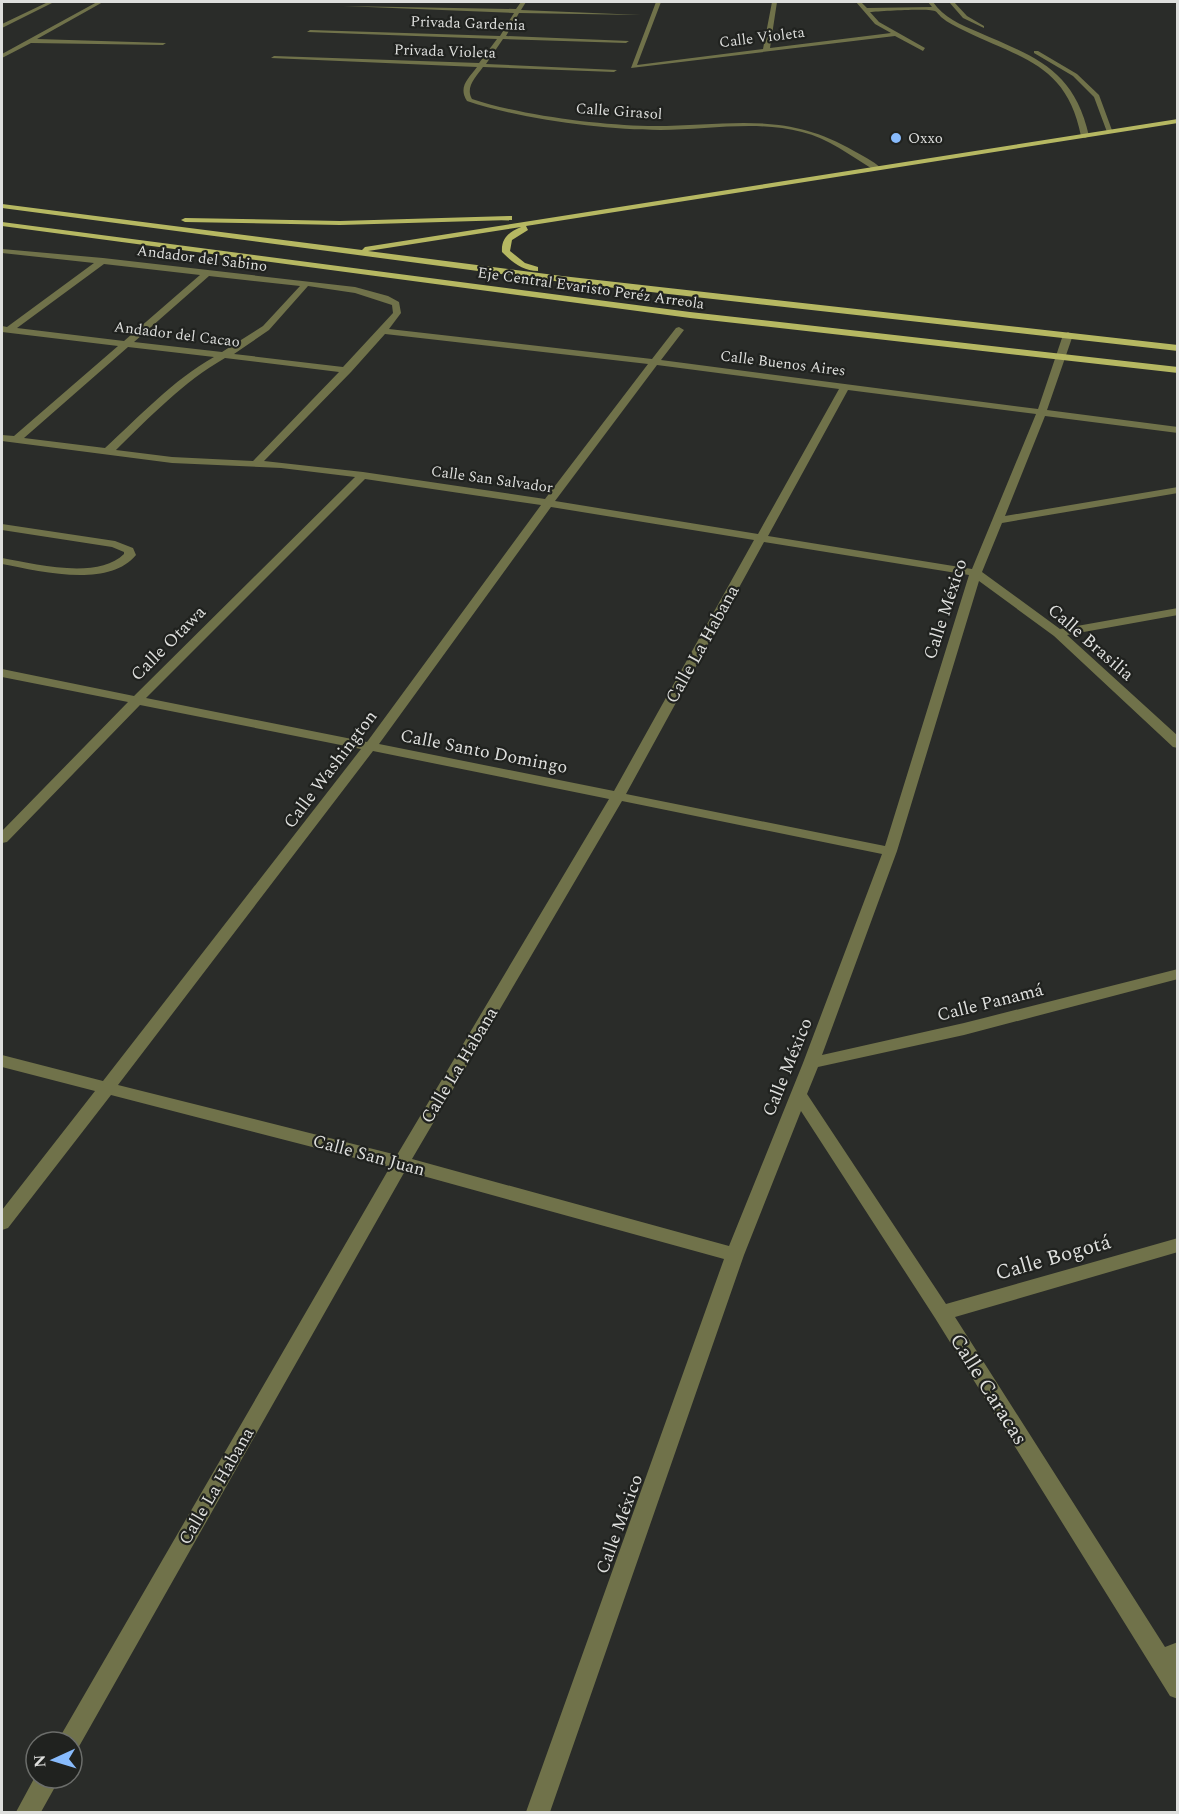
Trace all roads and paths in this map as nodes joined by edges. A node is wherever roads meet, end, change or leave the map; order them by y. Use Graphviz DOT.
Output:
graph roads {
  1 [pos="51,2"];
  2 [pos="100,2"];
  3 [pos="523,2"];
  4 [pos="658,2"];
  5 [pos="774,2"];
  6 [pos="858,2"];
  7 [pos="931,2"];
  8 [pos="951,2"];
  9 [pos="346,6"];
  10 [pos="936,9"];
  11 [pos="864,10"];
  12 [pos="518,11"];
  13 [pos="638,15"];
  14 [pos="2,26"];
  15 [pos="310,32"];
  16 [pos="894,34"];
  17 [pos="502,37"];
  18 [pos="33,41"];
  19 [pos="626,41"];
  20 [pos="163,43"];
  21 [pos="923,49"];
  22 [pos="766,51"];
  23 [pos="2,56"];
  24 [pos="274,58"];
  25 [pos="482,66"];
  26 [pos="614,70"];
  27 [pos="1178,121"];
  28 [pos="1111,132"];
  29 [pos="1085,136"];
  30 [pos="877,168"];
  31 [pos="2,206"];
  32 [pos="560,218"];
  33 [pos="117,219"];
  34 [pos="2,224"];
  35 [pos="2,252"];
  36 [pos="346,252"];
  37 [pos="273,259"];
  38 [pos="103,260"];
  39 [pos="208,272"];
  40 [pos="563,279"];
  41 [pos="306,284"];
  42 [pos="5,329"];
  43 [pos="680,330"];
  44 [pos="383,331"];
  45 [pos="1068,335"];
  46 [pos="128,343"];
  47 [pos="1178,348"];
  48 [pos="222,355"];
  49 [pos="1059,356"];
  50 [pos="656,362"];
  51 [pos="348,370"];
  52 [pos="1178,370"];
  53 [pos="845,386"];
  54 [pos="1042,411"];
  55 [pos="1178,430"];
  56 [pos="2,438"];
  57 [pos="16,440"];
  58 [pos="105,453"];
  59 [pos="256,463"];
  60 [pos="363,475"];
  61 [pos="1178,490"];
  62 [pos="548,502"];
  63 [pos="998,520"];
  64 [pos="2,527"];
  65 [pos="761,537"];
  66 [pos="2,561"];
  67 [pos="976,573"];
  68 [pos="1178,610"];
  69 [pos="1058,633"];
  70 [pos="2,673"];
  71 [pos="138,699"];
  72 [pos="1178,744"];
  73 [pos="370,747"];
  74 [pos="618,796"];
  75 [pos="2,839"];
  76 [pos="890,851"];
  77 [pos="1178,974"];
  78 [pos="2,1061"];
  79 [pos="811,1063"];
  80 [pos="108,1088"];
  81 [pos="798,1093"];
  82 [pos="401,1163"];
  83 [pos="2,1223"];
  84 [pos="1178,1245"];
  85 [pos="735,1255"];
  86 [pos="942,1313"];
  87 [pos="1169,1657"];
  88 [pos="1178,1688"];
  89 [pos="76,1730"];
  90 [pos="41,1790"];
  91 [pos="28,1812"];
  92 [pos="538,1812"];
  1 -- 14 [label="street"];
  2 -- 18 [label="street"];
  3 -- 12 [label="street, Calle Girasol"];
  4 -- 22 [label="street, Calle Violeta"];
  5 -- 22 [label="street"];
  6 -- 11 [label="street"];
  7 -- 10 [label="street"];
  8 -- 28 [label="street"];
  9 -- 12 [label="street"];
  10 -- 11 [label="street"];
  10 -- 29 [label="street"];
  11 -- 16 [label="street"];
  12 -- 13 [label="street"];
  12 -- 17 [label="street, Calle Girasol"];
  15 -- 17 [label="street, Privada Gardenia"];
  16 -- 21 [label="street"];
  16 -- 22 [label="street, Calle Violeta"];
  17 -- 19 [label="street, Privada Gardenia"];
  17 -- 25 [label="street, Calle Girasol"];
  18 -- 20 [label="street"];
  18 -- 23 [label="street"];
  24 -- 25 [label="street, Privada Violeta"];
  25 -- 26 [label="street, Privada Violeta"];
  25 -- 30 [label="street, Calle Girasol"];
  27 -- 28 [label="main road"];
  28 -- 29 [label="main road"];
  29 -- 30 [label="main road"];
  30 -- 32 [label="main road"];
  31 -- 33 [label="main road, Eje Central Evaristo Peréz Arreola"];
  32 -- 33 [label="main road"];
  32 -- 36 [label="main road"];
  32 -- 40 [label="main road"];
  33 -- 36 [label="main road, Eje Central Evaristo Peréz Arreola"];
  34 -- 37 [label="main road, Eje Central Evaristo Peréz Arreola"];
  35 -- 38 [label="street, Andador del Sabino"];
  36 -- 37 [label="main road"];
  36 -- 40 [label="main road, Eje Central Evaristo Peréz Arreola"];
  37 -- 49 [label="main road, Eje Central Evaristo Peréz Arreola"];
  38 -- 39 [label="street, Andador del Sabino"];
  38 -- 42 [label="street"];
  39 -- 41 [label="street, Andador del Sabino"];
  39 -- 46 [label="street"];
  40 -- 45 [label="main road, Eje Central Evaristo Peréz Arreola"];
  41 -- 44 [label="street, Andador del Sabino"];
  41 -- 48 [label="street"];
  42 -- 46 [label="street, Andador del Cacao"];
  43 -- 50 [label="street, Calle Washington"];
  44 -- 50 [label="street, Calle Buenos Aires"];
  44 -- 51 [label="street"];
  45 -- 47 [label="main road, Eje Central Evaristo Peréz Arreola"];
  45 -- 49 [label="street, Calle México"];
  46 -- 48 [label="street, Andador del Cacao"];
  46 -- 57 [label="street"];
  48 -- 51 [label="street, Andador del Cacao"];
  48 -- 58 [label="street"];
  49 -- 52 [label="main road, Eje Central Evaristo Peréz Arreola"];
  49 -- 54 [label="street, Calle México"];
  50 -- 53 [label="street, Calle Buenos Aires"];
  50 -- 62 [label="street, Calle Washington"];
  51 -- 59 [label="street"];
  53 -- 54 [label="street, Calle Buenos Aires"];
  53 -- 65 [label="street, Calle La Habana"];
  54 -- 55 [label="street, Calle Buenos Aires"];
  54 -- 63 [label="street, Calle México"];
  56 -- 57 [label="street, Calle San Salvador"];
  57 -- 58 [label="street, Calle San Salvador"];
  58 -- 59 [label="street, Calle San Salvador"];
  59 -- 60 [label="street, Calle San Salvador"];
  60 -- 62 [label="street, Calle San Salvador"];
  60 -- 71 [label="street, Calle Otawa"];
  61 -- 63 [label="street"];
  62 -- 65 [label="street, Calle San Salvador"];
  62 -- 73 [label="street, Calle Washington"];
  63 -- 67 [label="street, Calle México"];
  64 -- 66 [label="street"];
  65 -- 67 [label="street, Calle San Salvador"];
  65 -- 74 [label="street, Calle La Habana"];
  67 -- 69 [label="street, Calle Brasilia"];
  67 -- 76 [label="street, Calle México"];
  68 -- 69 [label="street"];
  69 -- 72 [label="street, Calle Brasilia"];
  70 -- 71 [label="street, Calle Santo Domingo"];
  71 -- 73 [label="street, Calle Santo Domingo"];
  71 -- 75 [label="street, Calle Otawa"];
  73 -- 74 [label="street, Calle Santo Domingo"];
  73 -- 80 [label="street, Calle Washington"];
  74 -- 76 [label="street, Calle Santo Domingo"];
  74 -- 82 [label="street, Calle La Habana"];
  76 -- 79 [label="street, Calle México"];
  77 -- 79 [label="street, Calle Panamá"];
  78 -- 80 [label="street, Calle San Juan"];
  79 -- 81 [label="street, Calle México"];
  80 -- 82 [label="street, Calle San Juan"];
  80 -- 83 [label="street, Calle Washington"];
  81 -- 85 [label="street, Calle México"];
  81 -- 86 [label="street, Calle Caracas"];
  82 -- 85 [label="street, Calle San Juan"];
  82 -- 89 [label="street, Calle La Habana"];
  84 -- 86 [label="street, Calle Bogotá"];
  85 -- 92 [label="street, Calle México"];
  86 -- 87 [label="street, Calle Caracas"];
  87 -- 88 [label="street, Calle Caracas"];
  90 -- 91 [label="street"];
}
